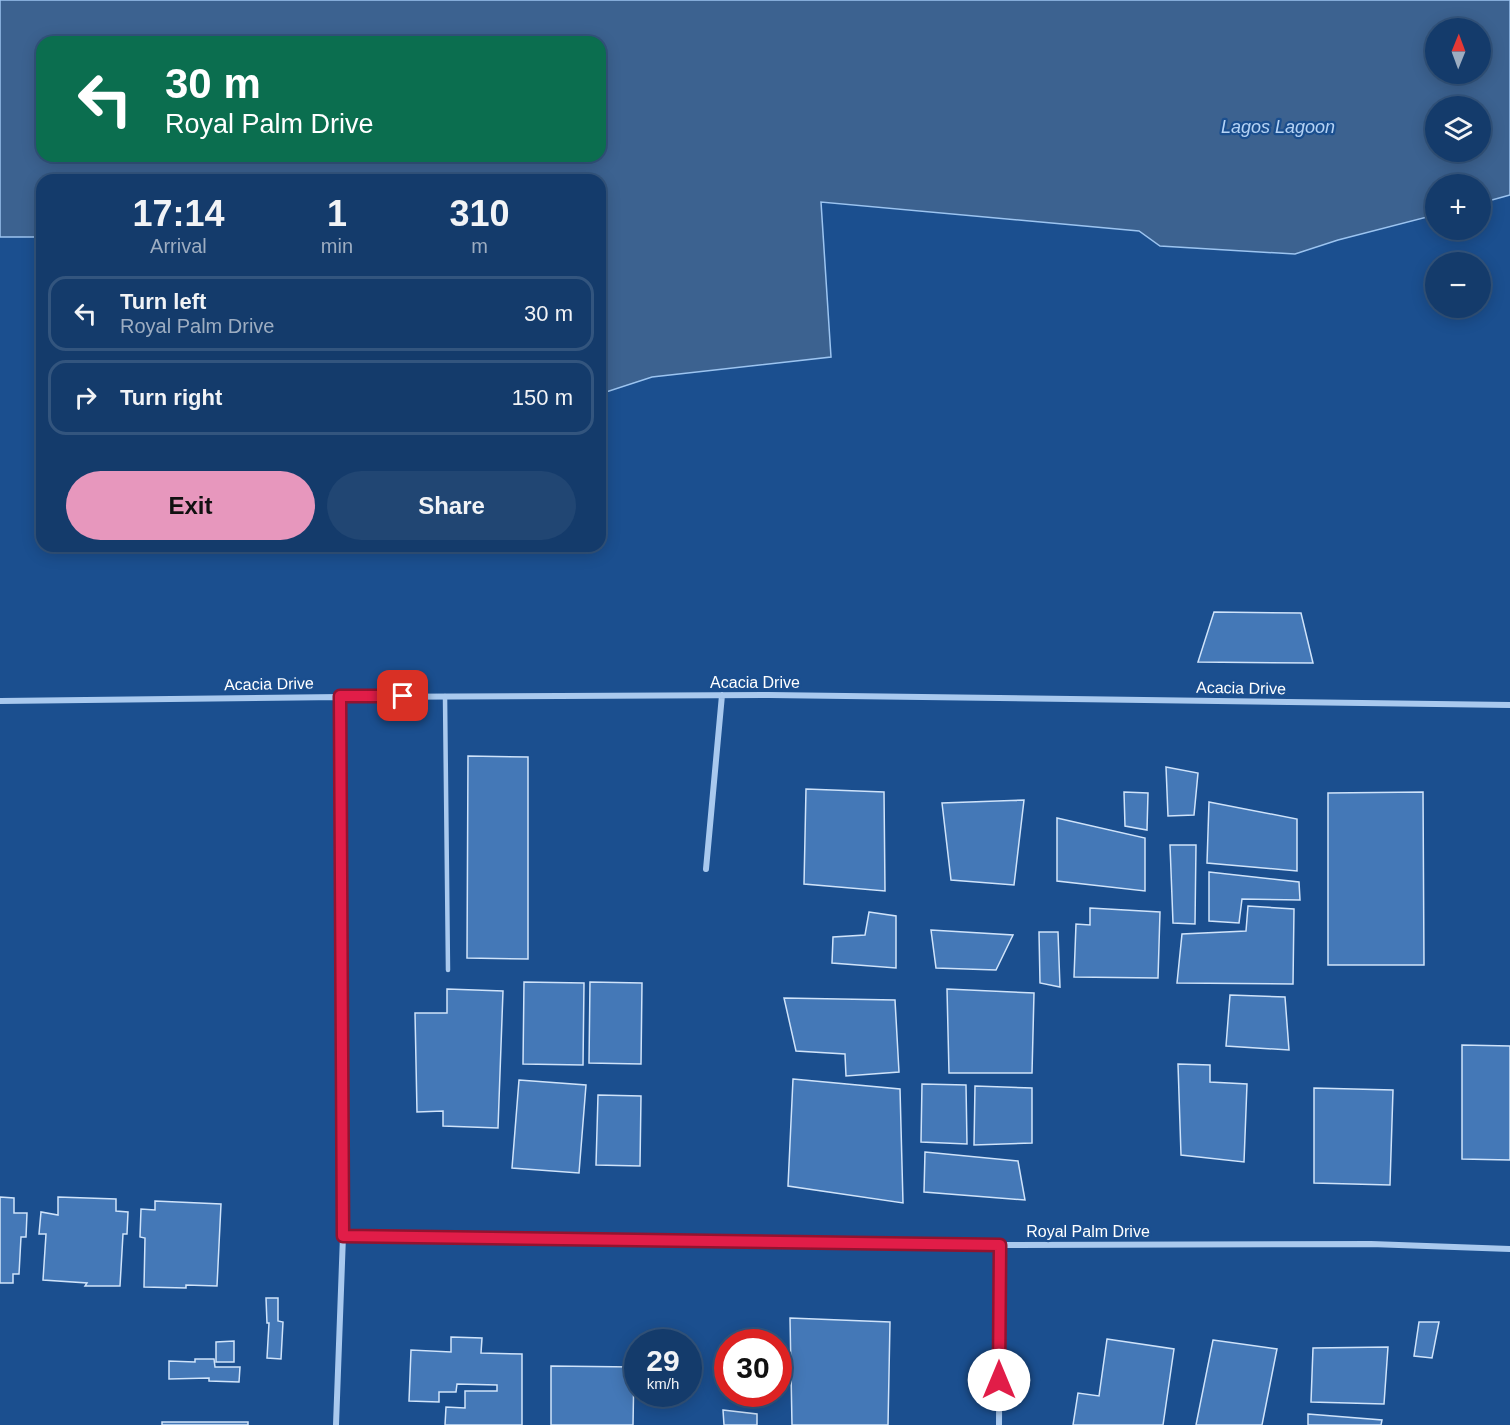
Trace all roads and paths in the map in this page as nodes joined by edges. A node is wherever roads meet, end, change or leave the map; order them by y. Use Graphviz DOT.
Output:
graph roads {
  1 [pos="722,695"];
  2 [pos="340,696"];
  3 [pos="445,696"];
  4 [pos="0,700"];
  5 [pos="1510,705"];
  6 [pos="706,869"];
  7 [pos="448,970"];
  8 [pos="343,1236"];
  9 [pos="1000,1245"];
  10 [pos="1510,1249"];
  11 [pos="336,1425"];
  12 [pos="999,1425"];
  1 -- 3 [label="street, Acacia Drive"];
  1 -- 5 [label="street, Acacia Drive"];
  1 -- 6 [label="street"];
  2 -- 3 [label="street, Acacia Drive"];
  2 -- 4 [label="street, Acacia Drive"];
  2 -- 8 [label="street"];
  3 -- 7 [label="lane"];
  8 -- 9 [label="street, Royal Palm Drive"];
  8 -- 11 [label="street"];
  9 -- 10 [label="street, Royal Palm Drive"];
  9 -- 12 [label="street"];
}
